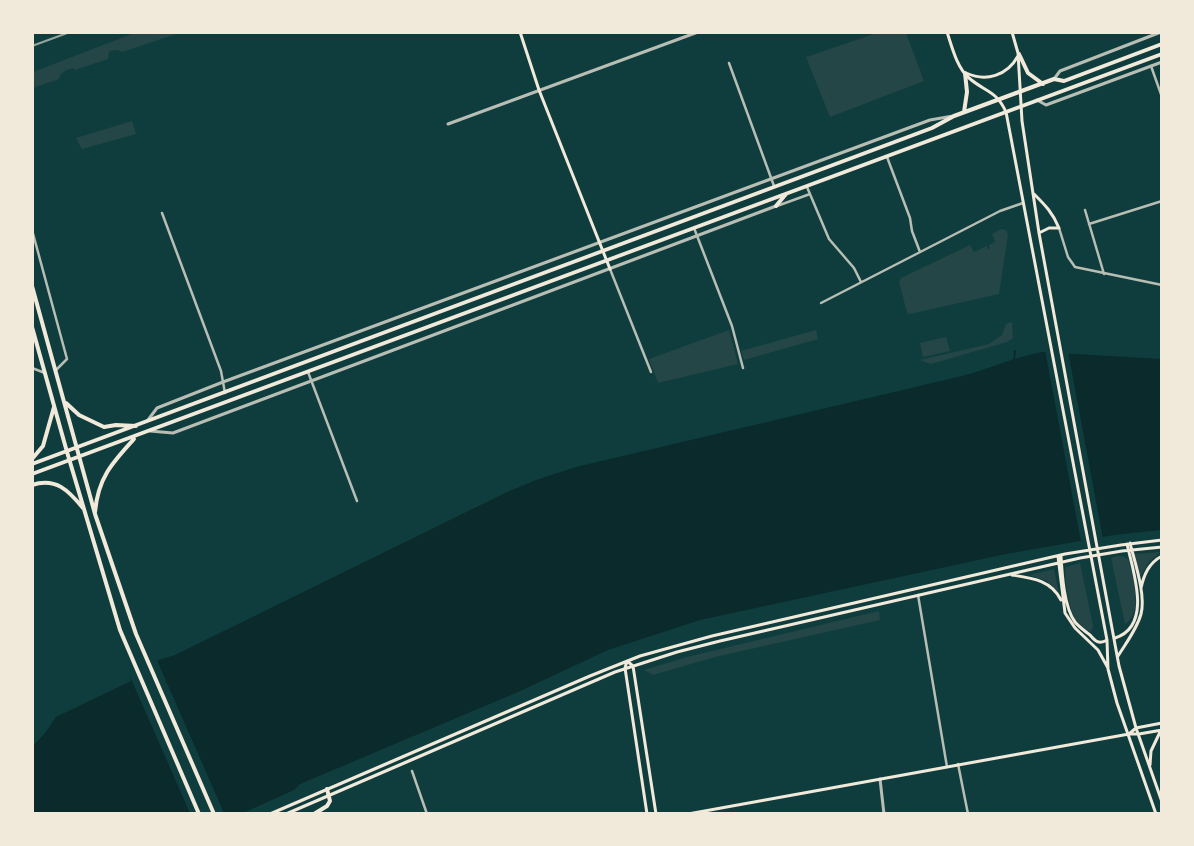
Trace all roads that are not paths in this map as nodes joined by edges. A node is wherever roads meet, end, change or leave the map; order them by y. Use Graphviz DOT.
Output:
graph roads {
  1 [pos="520,32"];
  2 [pos="698,32"];
  3 [pos="947,32"];
  4 [pos="1012,32"];
  5 [pos="1162,32"];
  6 [pos="1162,44"];
  7 [pos="1018,54"];
  8 [pos="1162,54"];
  9 [pos="1162,62"];
  10 [pos="729,63"];
  11 [pos="1151,66"];
  12 [pos="965,73"];
  13 [pos="1054,79"];
  14 [pos="1043,84"];
  15 [pos="539,90"];
  16 [pos="1019,92"];
  17 [pos="1162,97"];
  18 [pos="1000,99"];
  19 [pos="1037,100"];
  20 [pos="1020,106"];
  21 [pos="964,112"];
  22 [pos="1006,112"];
  23 [pos="954,116"];
  24 [pos="448,124"];
  25 [pos="886,155"];
  26 [pos="772,180"];
  27 [pos="807,185"];
  28 [pos="774,186"];
  29 [pos="788,193"];
  30 [pos="810,194"];
  31 [pos="1033,194"];
  32 [pos="1162,201"];
  33 [pos="1024,202"];
  34 [pos="776,206"];
  35 [pos="1085,210"];
  36 [pos="162,213"];
  37 [pos="1089,224"];
  38 [pos="694,227"];
  39 [pos="1059,228"];
  40 [pos="32,230"];
  41 [pos="1039,233"];
  42 [pos="698,236"];
  43 [pos="599,243"];
  44 [pos="602,251"];
  45 [pos="920,252"];
  46 [pos="606,260"];
  47 [pos="610,269"];
  48 [pos="1104,274"];
  49 [pos="861,282"];
  50 [pos="1162,285"];
  51 [pos="32,286"];
  52 [pos="820,303"];
  53 [pos="32,327"];
  54 [pos="32,368"];
  55 [pos="743,368"];
  56 [pos="56,370"];
  57 [pos="308,372"];
  58 [pos="651,372"];
  59 [pos="46,374"];
  60 [pos="312,381"];
  61 [pos="224,382"];
  62 [pos="225,393"];
  63 [pos="65,403"];
  64 [pos="55,405"];
  65 [pos="147,423"];
  66 [pos="139,426"];
  67 [pos="150,431"];
  68 [pos="136,437"];
  69 [pos="78,448"];
  70 [pos="67,452"];
  71 [pos="80,457"];
  72 [pos="32,460"];
  73 [pos="70,460"];
  74 [pos="32,464"];
  75 [pos="32,474"];
  76 [pos="32,485"];
  77 [pos="358,501"];
  78 [pos="85,511"];
  79 [pos="95,514"];
  80 [pos="1162,540"];
  81 [pos="1129,544"];
  82 [pos="1162,547"];
  83 [pos="1130,550"];
  84 [pos="1059,556"];
  85 [pos="1162,556"];
  86 [pos="1060,563"];
  87 [pos="1010,574"];
  88 [pos="1140,591"];
  89 [pos="918,595"];
  90 [pos="1064,606"];
  91 [pos="1114,638"];
  92 [pos="1107,640"];
  93 [pos="1118,656"];
  94 [pos="627,661"];
  95 [pos="633,666"];
  96 [pos="625,668"];
  97 [pos="1108,669"];
  98 [pos="1162,723"];
  99 [pos="1136,728"];
  100 [pos="1161,730"];
  101 [pos="1129,734"];
  102 [pos="1139,734"];
  103 [pos="958,764"];
  104 [pos="946,767"];
  105 [pos="1150,768"];
  106 [pos="412,771"];
  107 [pos="880,779"];
  108 [pos="327,789"];
  109 [pos="330,796"];
  110 [pos="1162,802"];
  111 [pos="691,813"];
  112 [pos="199,814"];
  113 [pos="214,814"];
  114 [pos="270,814"];
  115 [pos="286,814"];
  116 [pos="314,814"];
  117 [pos="427,814"];
  118 [pos="647,814"];
  119 [pos="656,814"];
  120 [pos="884,814"];
  121 [pos="968,814"];
  122 [pos="1156,814"];
  1 -- 15 [label="main road"];
  2 -- 15 [label="street"];
  3 -- 12 [label="main road"];
  4 -- 7 [label="main road"];
  5 -- 13 [label="street"];
  6 -- 13 [label="main road"];
  7 -- 12 [label="main road"];
  7 -- 14 [label="main road"];
  7 -- 16 [label="main road"];
  8 -- 19 [label="main road"];
  9 -- 11 [label="street"];
  10 -- 26 [label="street"];
  11 -- 17 [label="street"];
  11 -- 19 [label="street"];
  12 -- 18 [label="main road"];
  12 -- 21 [label="main road"];
  13 -- 14 [label="main road"];
  14 -- 16 [label="main road"];
  15 -- 24 [label="street"];
  15 -- 43 [label="main road"];
  16 -- 18 [label="main road"];
  16 -- 20 [label="main road"];
  18 -- 21 [label="main road"];
  18 -- 22 [label="main road"];
  19 -- 20 [label="main road"];
  20 -- 22 [label="main road"];
  20 -- 31 [label="main road"];
  21 -- 23 [label="main road"];
  22 -- 25 [label="main road"];
  22 -- 33 [label="main road"];
  23 -- 26 [label="street"];
  23 -- 28 [label="main road"];
  25 -- 27 [label="main road"];
  25 -- 45 [label="street"];
  26 -- 28 [label="street"];
  26 -- 43 [label="street"];
  27 -- 29 [label="main road"];
  27 -- 30 [label="street"];
  28 -- 44 [label="main road"];
  29 -- 34 [label="main road"];
  29 -- 38 [label="main road"];
  30 -- 34 [label="street"];
  30 -- 49 [label="street"];
  31 -- 39 [label="main road"];
  31 -- 41 [label="main road"];
  32 -- 37 [label="street"];
  33 -- 45 [label="street"];
  33 -- 92 [label="main road"];
  34 -- 42 [label="street"];
  35 -- 37 [label="street"];
  36 -- 61 [label="street"];
  37 -- 48 [label="street"];
  38 -- 42 [label="street"];
  38 -- 46 [label="main road"];
  39 -- 41 [label="main road"];
  39 -- 48 [label="street"];
  40 -- 56 [label="street"];
  41 -- 91 [label="main road"];
  42 -- 47 [label="street"];
  42 -- 55 [label="street"];
  43 -- 44 [label="main road"];
  43 -- 61 [label="street"];
  44 -- 46 [label="main road"];
  44 -- 62 [label="main road"];
  45 -- 49 [label="street"];
  46 -- 47 [label="main road"];
  46 -- 57 [label="main road"];
  47 -- 58 [label="street"];
  47 -- 60 [label="street"];
  48 -- 50 [label="street"];
  49 -- 52 [label="street"];
  51 -- 56 [label="main road"];
  53 -- 59 [label="main road"];
  54 -- 59 [label="street"];
  56 -- 63 [label="main road"];
  57 -- 60 [label="street"];
  57 -- 67 [label="main road"];
  59 -- 64 [label="main road"];
  60 -- 67 [label="street"];
  60 -- 77 [label="street"];
  61 -- 62 [label="street"];
  61 -- 65 [label="street"];
  62 -- 65 [label="main road"];
  63 -- 66 [label="main road"];
  63 -- 69 [label="main road"];
  64 -- 70 [label="main road"];
  64 -- 72 [label="main road"];
  65 -- 66 [label="main road"];
  66 -- 69 [label="main road"];
  67 -- 68 [label="main road"];
  68 -- 71 [label="main road"];
  68 -- 79 [label="main road"];
  69 -- 70 [label="main road"];
  69 -- 71 [label="main road"];
  70 -- 73 [label="main road"];
  70 -- 74 [label="main road"];
  71 -- 73 [label="main road"];
  71 -- 79 [label="main road"];
  73 -- 75 [label="main road"];
  73 -- 78 [label="main road"];
  76 -- 78 [label="main road"];
  78 -- 112 [label="main road"];
  79 -- 113 [label="main road"];
  80 -- 81 [label="main road"];
  81 -- 83 [label="main road"];
  81 -- 84 [label="main road"];
  82 -- 83 [label="main road"];
  83 -- 86 [label="main road"];
  83 -- 88 [label="main road"];
  83 -- 91 [label="main road"];
  84 -- 86 [label="main road"];
  84 -- 94 [label="main road"];
  85 -- 88 [label="main road"];
  86 -- 87 [label="main road"];
  86 -- 90 [label="main road"];
  86 -- 92 [label="main road"];
  87 -- 89 [label="main road"];
  87 -- 90 [label="main road"];
  88 -- 93 [label="main road"];
  89 -- 95 [label="main road"];
  89 -- 104 [label="street"];
  90 -- 97 [label="main road"];
  91 -- 93 [label="main road"];
  92 -- 97 [label="main road"];
  93 -- 99 [label="main road"];
  94 -- 95 [label="main road"];
  94 -- 96 [label="main road"];
  94 -- 108 [label="main road"];
  95 -- 96 [label="main road"];
  95 -- 119 [label="main road"];
  96 -- 109 [label="main road"];
  96 -- 118 [label="main road"];
  97 -- 101 [label="main road"];
  98 -- 99 [label="main road"];
  99 -- 101 [label="main road"];
  99 -- 102 [label="main road"];
  100 -- 102 [label="main road"];
  100 -- 105 [label="main road"];
  101 -- 102 [label="main road"];
  101 -- 103 [label="main road"];
  101 -- 122 [label="main road"];
  102 -- 105 [label="main road"];
  103 -- 104 [label="main road"];
  103 -- 121 [label="street"];
  104 -- 107 [label="main road"];
  105 -- 110 [label="main road"];
  106 -- 117 [label="street"];
  107 -- 111 [label="main road"];
  107 -- 120 [label="street"];
  108 -- 109 [label="main road"];
  108 -- 114 [label="main road"];
  109 -- 115 [label="main road"];
  109 -- 116 [label="main road"];
}
